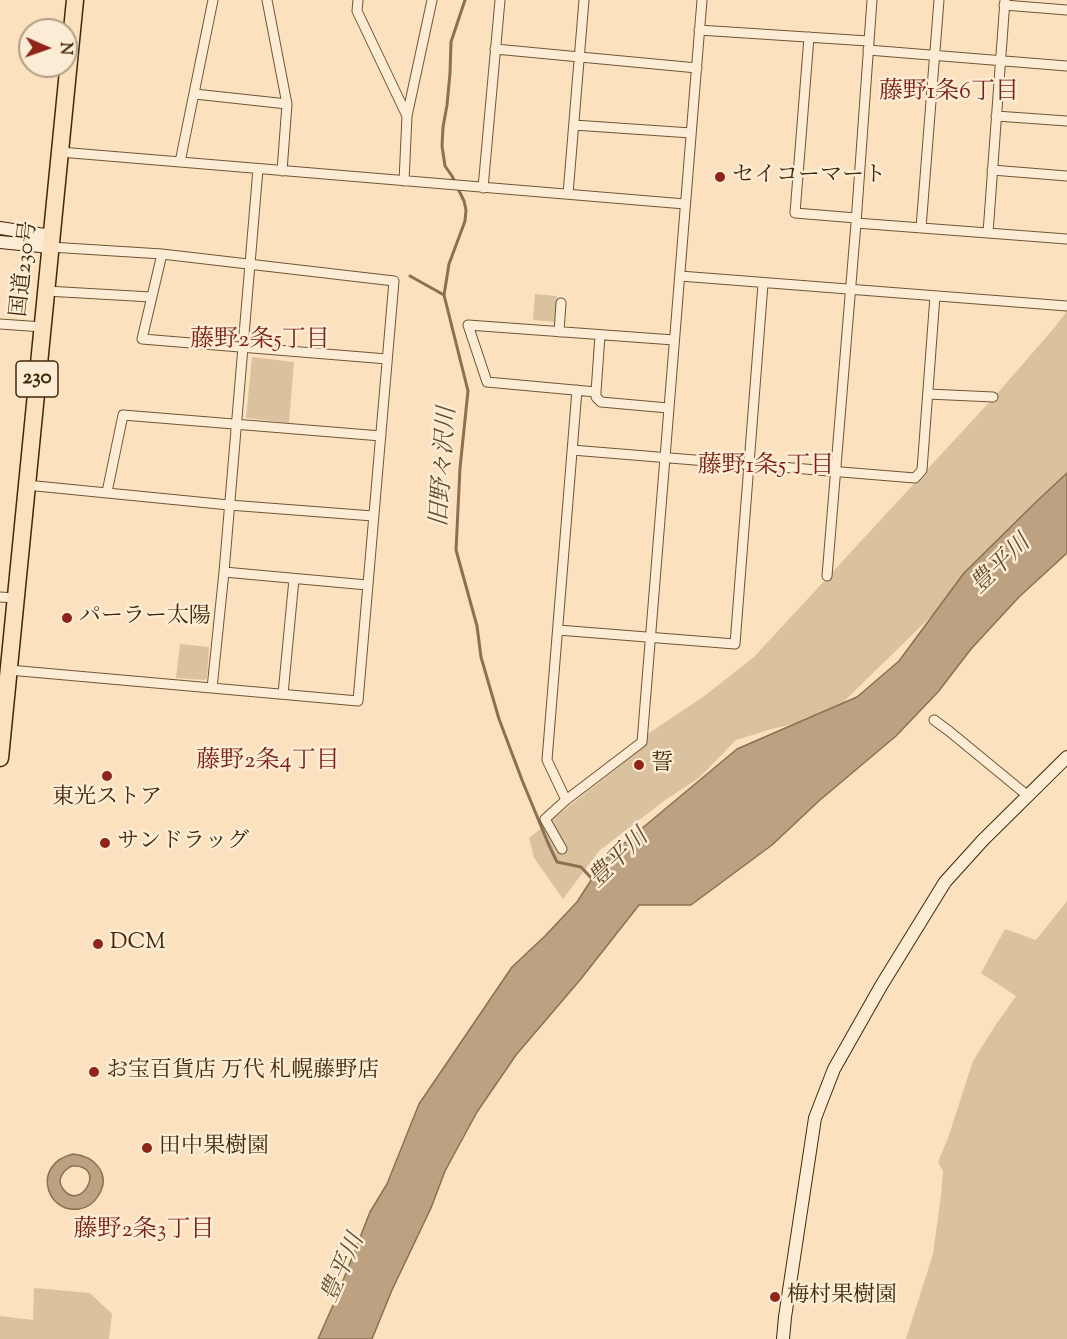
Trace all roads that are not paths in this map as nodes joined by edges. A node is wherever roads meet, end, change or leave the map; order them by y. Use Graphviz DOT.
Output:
graph roads {
  1 [pos="75,0"];
  2 [pos="213,0"];
  3 [pos="267,0"];
  4 [pos="358,0"];
  5 [pos="432,0"];
  6 [pos="500,0"];
  7 [pos="584,0"];
  8 [pos="702,0"];
  9 [pos="872,0"];
  10 [pos="939,0"];
  11 [pos="1004,2"];
  12 [pos="1067,10"];
  13 [pos="699,30"];
  14 [pos="808,37"];
  15 [pos="868,46"];
  16 [pos="495,49"];
  17 [pos="934,55"];
  18 [pos="579,57"];
  19 [pos="1000,60"];
  20 [pos="1067,66"];
  21 [pos="697,68"];
  22 [pos="195,94"];
  23 [pos="287,104"];
  24 [pos="407,116"];
  25 [pos="996,116"];
  26 [pos="1067,121"];
  27 [pos="574,125"];
  28 [pos="691,133"];
  29 [pos="60,152"];
  30 [pos="180,162"];
  31 [pos="258,169"];
  32 [pos="992,170"];
  33 [pos="282,171"];
  34 [pos="1067,176"];
  35 [pos="404,181"];
  36 [pos="483,188"];
  37 [pos="568,194"];
  38 [pos="685,204"];
  39 [pos="856,220"];
  40 [pos="0,228"];
  41 [pos="921,228"];
  42 [pos="988,233"];
  43 [pos="1067,239"];
  44 [pos="0,242"];
  45 [pos="51,242"];
  46 [pos="162,254"];
  47 [pos="250,265"];
  48 [pos="680,276"];
  49 [pos="763,284"];
  50 [pos="850,290"];
  51 [pos="46,291"];
  52 [pos="935,296"];
  53 [pos="152,297"];
  54 [pos="561,303"];
  55 [pos="1067,306"];
  56 [pos="0,324"];
  57 [pos="42,327"];
  58 [pos="559,332"];
  59 [pos="600,335"];
  60 [pos="674,340"];
  61 [pos="243,348"];
  62 [pos="387,359"];
  63 [pos="577,390"];
  64 [pos="596,392"];
  65 [pos="928,394"];
  66 [pos="993,397"];
  67 [pos="668,408"];
  68 [pos="236,424"];
  69 [pos="381,436"];
  70 [pos="572,450"];
  71 [pos="666,457"];
  72 [pos="750,464"];
  73 [pos="835,471"];
  74 [pos="26,485"];
  75 [pos="107,492"];
  76 [pos="229,505"];
  77 [pos="373,516"];
  78 [pos="224,573"];
  79 [pos="827,576"];
  80 [pos="294,579"];
  81 [pos="367,585"];
  82 [pos="8,597"];
  83 [pos="558,630"];
  84 [pos="651,638"];
  85 [pos="9,670"];
  86 [pos="212,688"];
  87 [pos="283,694"];
  88 [pos="934,720"];
  89 [pos="0,752"];
  90 [pos="1067,757"];
  91 [pos="0,758"];
  92 [pos="1028,796"];
  93 [pos="566,800"];
  94 [pos="562,849"];
  95 [pos="783,1339"];
  1 -- 29 [label="highway, 国道230号 / 230"];
  2 -- 22 [label="street"];
  3 -- 23 [label="street"];
  4 -- 24 [label="street"];
  5 -- 24 [label="street"];
  6 -- 16 [label="street"];
  7 -- 18 [label="street"];
  8 -- 13 [label="street"];
  9 -- 15 [label="street"];
  10 -- 17 [label="street"];
  11 -- 12 [label="street"];
  11 -- 19 [label="street"];
  13 -- 14 [label="street"];
  13 -- 21 [label="street"];
  14 -- 15 [label="street"];
  14 -- 39 [label="street"];
  15 -- 17 [label="street"];
  15 -- 39 [label="street"];
  16 -- 18 [label="street"];
  16 -- 36 [label="street"];
  17 -- 19 [label="street"];
  17 -- 41 [label="street"];
  18 -- 21 [label="street"];
  18 -- 27 [label="street"];
  19 -- 20 [label="street"];
  19 -- 25 [label="street"];
  21 -- 28 [label="street"];
  22 -- 23 [label="street"];
  22 -- 30 [label="street"];
  23 -- 33 [label="street"];
  24 -- 35 [label="street"];
  25 -- 26 [label="street"];
  25 -- 32 [label="street"];
  27 -- 28 [label="street"];
  27 -- 37 [label="street"];
  28 -- 38 [label="street"];
  29 -- 30 [label="street"];
  29 -- 45 [label="highway, 国道230号 / 230"];
  30 -- 31 [label="street"];
  31 -- 33 [label="street"];
  31 -- 47 [label="street"];
  32 -- 34 [label="street"];
  32 -- 42 [label="street"];
  33 -- 35 [label="street"];
  35 -- 36 [label="street"];
  36 -- 37 [label="street"];
  37 -- 38 [label="street"];
  38 -- 48 [label="street"];
  39 -- 41 [label="street"];
  39 -- 50 [label="street"];
  40 -- 45 [label="street"];
  41 -- 42 [label="street"];
  42 -- 43 [label="street"];
  44 -- 45 [label="street"];
  45 -- 46 [label="street"];
  45 -- 51 [label="highway, 国道230号 / 230"];
  46 -- 47 [label="street"];
  46 -- 53 [label="street"];
  47 -- 61 [label="street"];
  47 -- 62 [label="street"];
  48 -- 49 [label="street"];
  48 -- 60 [label="street"];
  49 -- 50 [label="street"];
  49 -- 72 [label="street"];
  50 -- 52 [label="street"];
  50 -- 73 [label="street"];
  51 -- 53 [label="street"];
  51 -- 57 [label="highway, 国道230号 / 230"];
  52 -- 55 [label="street"];
  52 -- 65 [label="street"];
  53 -- 61 [label="street"];
  54 -- 58 [label="street"];
  56 -- 57 [label="street"];
  57 -- 74 [label="highway, 国道230号 / 230"];
  58 -- 59 [label="street"];
  58 -- 63 [label="street"];
  59 -- 60 [label="street"];
  59 -- 64 [label="street"];
  60 -- 67 [label="street"];
  61 -- 62 [label="street"];
  61 -- 68 [label="street"];
  62 -- 69 [label="street"];
  63 -- 64 [label="street"];
  63 -- 70 [label="street"];
  64 -- 67 [label="street"];
  65 -- 66 [label="street"];
  65 -- 73 [label="street"];
  67 -- 71 [label="street"];
  68 -- 69 [label="street"];
  68 -- 75 [label="street"];
  68 -- 76 [label="street"];
  69 -- 77 [label="street"];
  70 -- 71 [label="street"];
  70 -- 83 [label="street"];
  71 -- 72 [label="street"];
  71 -- 84 [label="street"];
  72 -- 73 [label="street"];
  72 -- 84 [label="street"];
  73 -- 79 [label="street"];
  74 -- 75 [label="street"];
  74 -- 82 [label="highway, 国道230号 / 230"];
  75 -- 76 [label="street"];
  76 -- 77 [label="street"];
  76 -- 78 [label="street"];
  77 -- 81 [label="street"];
  78 -- 80 [label="street"];
  78 -- 86 [label="street"];
  80 -- 81 [label="street"];
  80 -- 87 [label="street"];
  81 -- 87 [label="street"];
  82 -- 85 [label="highway, 国道230号 / 230"];
  83 -- 84 [label="street"];
  83 -- 93 [label="street"];
  84 -- 93 [label="street"];
  85 -- 86 [label="street"];
  85 -- 89 [label="highway, 国道230号 / 230"];
  86 -- 87 [label="street"];
  88 -- 92 [label="street"];
  89 -- 91 [label="highway, 国道230号 / 230"];
  90 -- 92 [label="street"];
  92 -- 95 [label="street"];
  93 -- 94 [label="street"];
}
